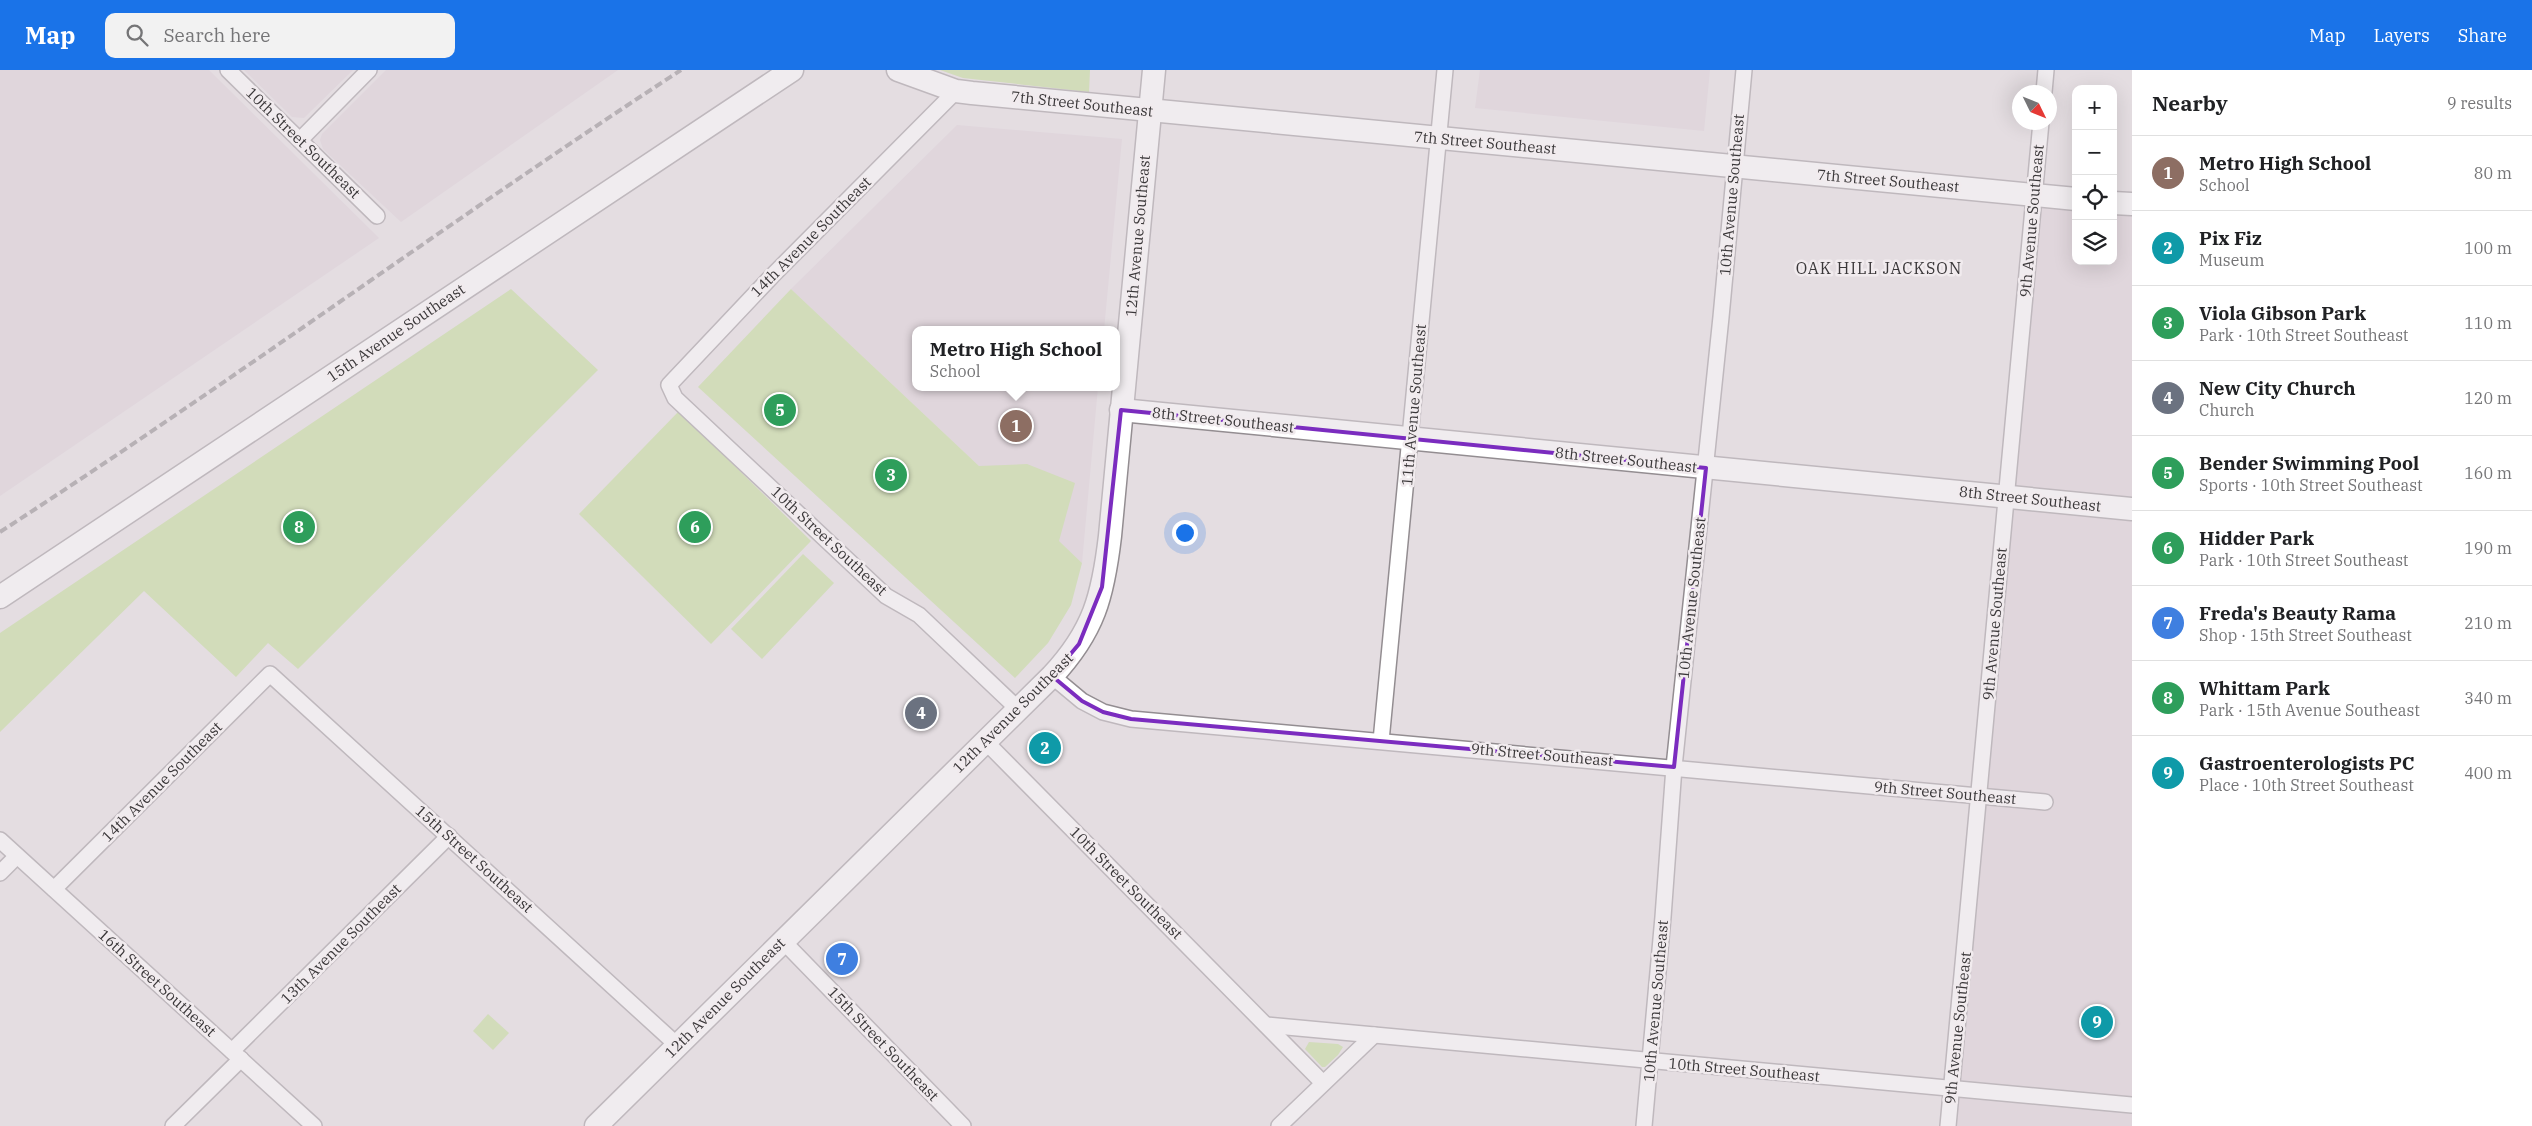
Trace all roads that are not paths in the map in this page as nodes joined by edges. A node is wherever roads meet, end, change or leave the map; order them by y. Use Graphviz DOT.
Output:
graph roads {
  1 [pos="228,70"];
  2 [pos="369,70"];
  3 [pos="792,70"];
  4 [pos="898,70"];
  5 [pos="1154,70"];
  6 [pos="1445,70"];
  7 [pos="1744,70"];
  8 [pos="2046,70"];
  9 [pos="2045,85"];
  10 [pos="956,91"];
  11 [pos="1150,111"];
  12 [pos="2040,130"];
  13 [pos="1438,139"];
  14 [pos="300,140"];
  15 [pos="1734,167"];
  16 [pos="2034,195"];
  17 [pos="2072,199"];
  18 [pos="2117,203"];
  19 [pos="2132,204"];
  20 [pos="377,216"];
  21 [pos="669,385"];
  22 [pos="1121,410"];
  23 [pos="1411,439"];
  24 [pos="1706,468"];
  25 [pos="2007,497"];
  26 [pos="2132,509"];
  27 [pos="0,597"];
  28 [pos="270,674"];
  29 [pos="1052,676"];
  30 [pos="1018,709"];
  31 [pos="985,741"];
  32 [pos="1381,741"];
  33 [pos="1674,767"];
  34 [pos="1978,796"];
  35 [pos="2045,802"];
  36 [pos="449,836"];
  37 [pos="0,840"];
  38 [pos="17,856"];
  39 [pos="0,873"];
  40 [pos="54,890"];
  41 [pos="783,941"];
  42 [pos="1266,1025"];
  43 [pos="1374,1034"];
  44 [pos="677,1045"];
  45 [pos="236,1055"];
  46 [pos="1651,1061"];
  47 [pos="1323,1083"];
  48 [pos="1951,1090"];
  49 [pos="2132,1105"];
  50 [pos="173,1126"];
  51 [pos="314,1126"];
  52 [pos="596,1126"];
  53 [pos="962,1126"];
  54 [pos="1278,1126"];
  55 [pos="1644,1126"];
  56 [pos="1948,1126"];
  1 -- 14 [label="street, 10th Street Southeast"];
  2 -- 14 [label="street"];
  3 -- 27 [label="main road, 15th Avenue Southeast"];
  4 -- 10 [label="main road, 7th Street Southeast"];
  5 -- 11 [label="main road, 12th Avenue Southeast"];
  6 -- 13 [label="street, 11th Avenue Southeast"];
  7 -- 15 [label="street, 10th Avenue Southeast"];
  8 -- 9 [label="street"];
  10 -- 11 [label="main road, 7th Street Southeast"];
  10 -- 21 [label="street, 14th Avenue Southeast"];
  11 -- 13 [label="main road, 7th Street Southeast"];
  11 -- 22 [label="main road, 12th Avenue Southeast"];
  12 -- 16 [label="street, 9th Avenue Southeast"];
  13 -- 15 [label="main road, 7th Street Southeast"];
  13 -- 23 [label="street, 11th Avenue Southeast"];
  14 -- 20 [label="street, 10th Street Southeast"];
  15 -- 16 [label="main road, 7th Street Southeast"];
  15 -- 24 [label="street, 10th Avenue Southeast"];
  16 -- 17 [label="main road, 7th Street Southeast"];
  16 -- 25 [label="street, 9th Avenue Southeast"];
  18 -- 19 [label="main road"];
  21 -- 30 [label="street, 10th Street Southeast"];
  22 -- 23 [label="main road, 8th Street Southeast"];
  22 -- 29 [label="main road, 12th Avenue Southeast"];
  23 -- 24 [label="main road, 8th Street Southeast"];
  23 -- 32 [label="street, 11th Avenue Southeast"];
  24 -- 25 [label="main road, 8th Street Southeast"];
  24 -- 33 [label="street, 10th Avenue Southeast"];
  25 -- 26 [label="main road, 8th Street Southeast"];
  25 -- 34 [label="street, 9th Avenue Southeast"];
  28 -- 36 [label="street, 15th Street Southeast"];
  28 -- 40 [label="street, 14th Avenue Southeast"];
  29 -- 30 [label="main road, 12th Avenue Southeast"];
  29 -- 32 [label="street, 9th Street Southeast"];
  30 -- 31 [label="main road, 12th Avenue Southeast"];
  31 -- 41 [label="main road, 12th Avenue Southeast"];
  31 -- 42 [label="street, 10th Street Southeast"];
  32 -- 33 [label="street, 9th Street Southeast"];
  33 -- 34 [label="street, 9th Street Southeast"];
  33 -- 46 [label="street, 10th Avenue Southeast"];
  34 -- 35 [label="street, 9th Street Southeast"];
  34 -- 48 [label="street, 9th Avenue Southeast"];
  36 -- 44 [label="street, 15th Street Southeast"];
  36 -- 45 [label="street, 13th Avenue Southeast"];
  37 -- 38 [label="street, 16th Street Southeast"];
  38 -- 39 [label="street"];
  38 -- 40 [label="street, 16th Street Southeast"];
  40 -- 45 [label="street, 16th Street Southeast"];
  41 -- 44 [label="main road, 12th Avenue Southeast"];
  41 -- 53 [label="street, 15th Street Southeast"];
  42 -- 43 [label="street, 10th Street Southeast"];
  42 -- 47 [label="street, 10th Street Southeast"];
  43 -- 46 [label="street, 10th Street Southeast"];
  43 -- 47 [label="street"];
  44 -- 52 [label="main road, 12th Avenue Southeast"];
  45 -- 50 [label="street, 13th Avenue Southeast"];
  45 -- 51 [label="street, 16th Street Southeast"];
  46 -- 48 [label="street, 10th Street Southeast"];
  46 -- 55 [label="street, 10th Avenue Southeast"];
  47 -- 54 [label="street"];
  48 -- 49 [label="street, 10th Street Southeast"];
  48 -- 56 [label="street, 9th Avenue Southeast"];
}
